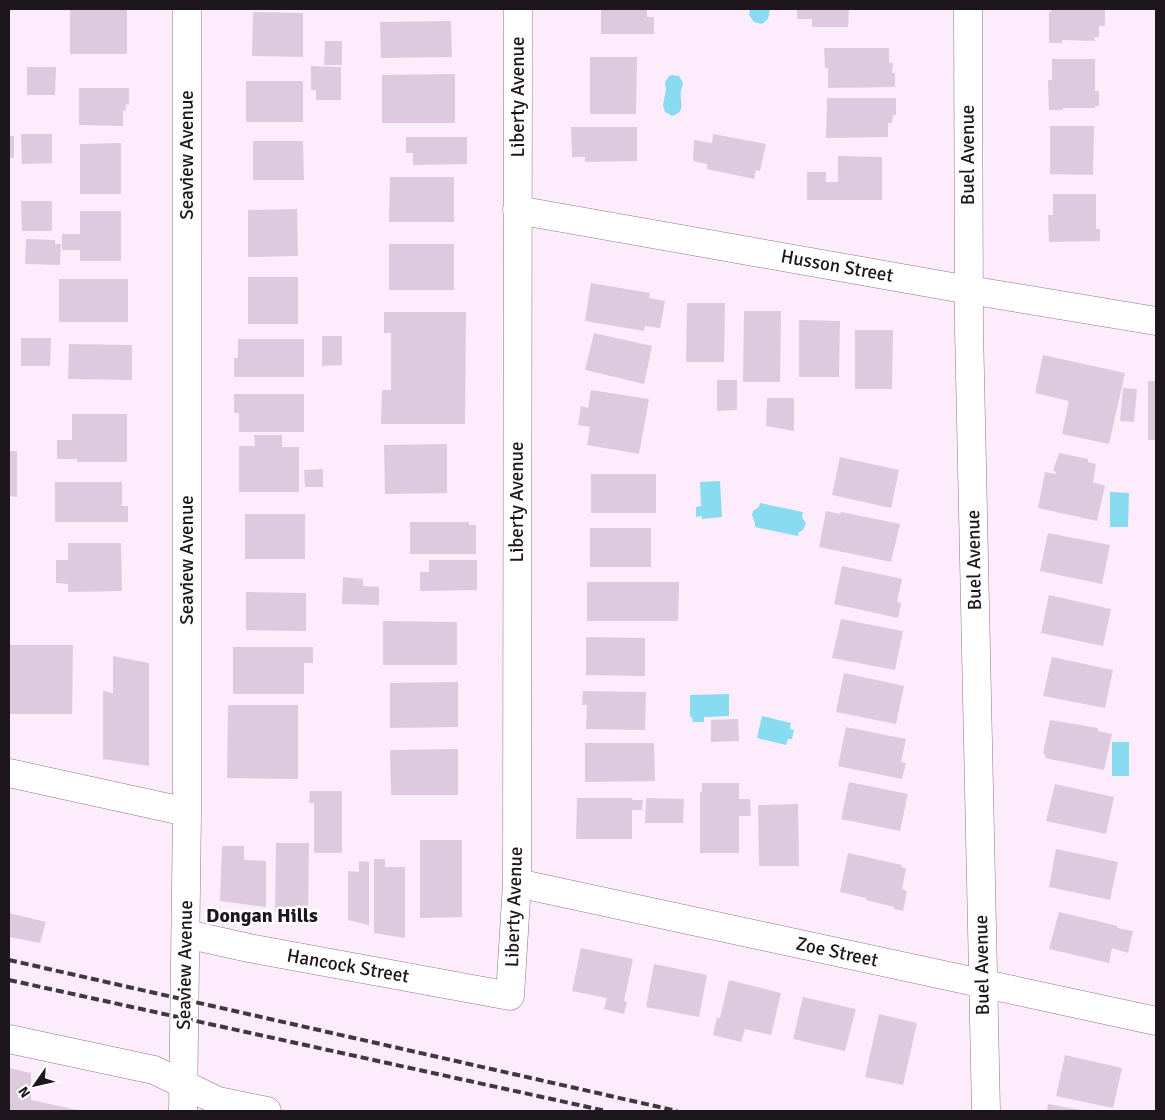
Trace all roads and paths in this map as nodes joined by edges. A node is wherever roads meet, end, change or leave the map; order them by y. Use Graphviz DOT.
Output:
graph roads {
  1 [pos="187,9"];
  2 [pos="518,9"];
  3 [pos="968,9"];
  4 [pos="518,210"];
  5 [pos="969,290"];
  6 [pos="1156,321"];
  7 [pos="9,773"];
  8 [pos="186,812"];
  9 [pos="517,883"];
  10 [pos="186,934"];
  11 [pos="982,983"];
  12 [pos="510,996"];
  13 [pos="1156,1021"];
  14 [pos="9,1039"];
  15 [pos="183,1098"];
  16 [pos="267,1111"];
  17 [pos="986,1111"];
  1 -- 8 [label="street, Seaview Avenue"];
  2 -- 4 [label="street, Liberty Avenue"];
  3 -- 5 [label="street, Buel Avenue"];
  4 -- 5 [label="street, Husson Street"];
  4 -- 9 [label="street, Liberty Avenue"];
  5 -- 6 [label="street, Husson Street"];
  5 -- 11 [label="street, Buel Avenue"];
  7 -- 8 [label="street"];
  8 -- 10 [label="street, Seaview Avenue"];
  9 -- 11 [label="street, Zoe Street"];
  9 -- 12 [label="street, Liberty Avenue"];
  10 -- 12 [label="street, Hancock Street"];
  10 -- 15 [label="street, Seaview Avenue"];
  11 -- 13 [label="street, Zoe Street"];
  11 -- 17 [label="street, Buel Avenue"];
  14 -- 15 [label="street"];
  15 -- 16 [label="street"];
}
